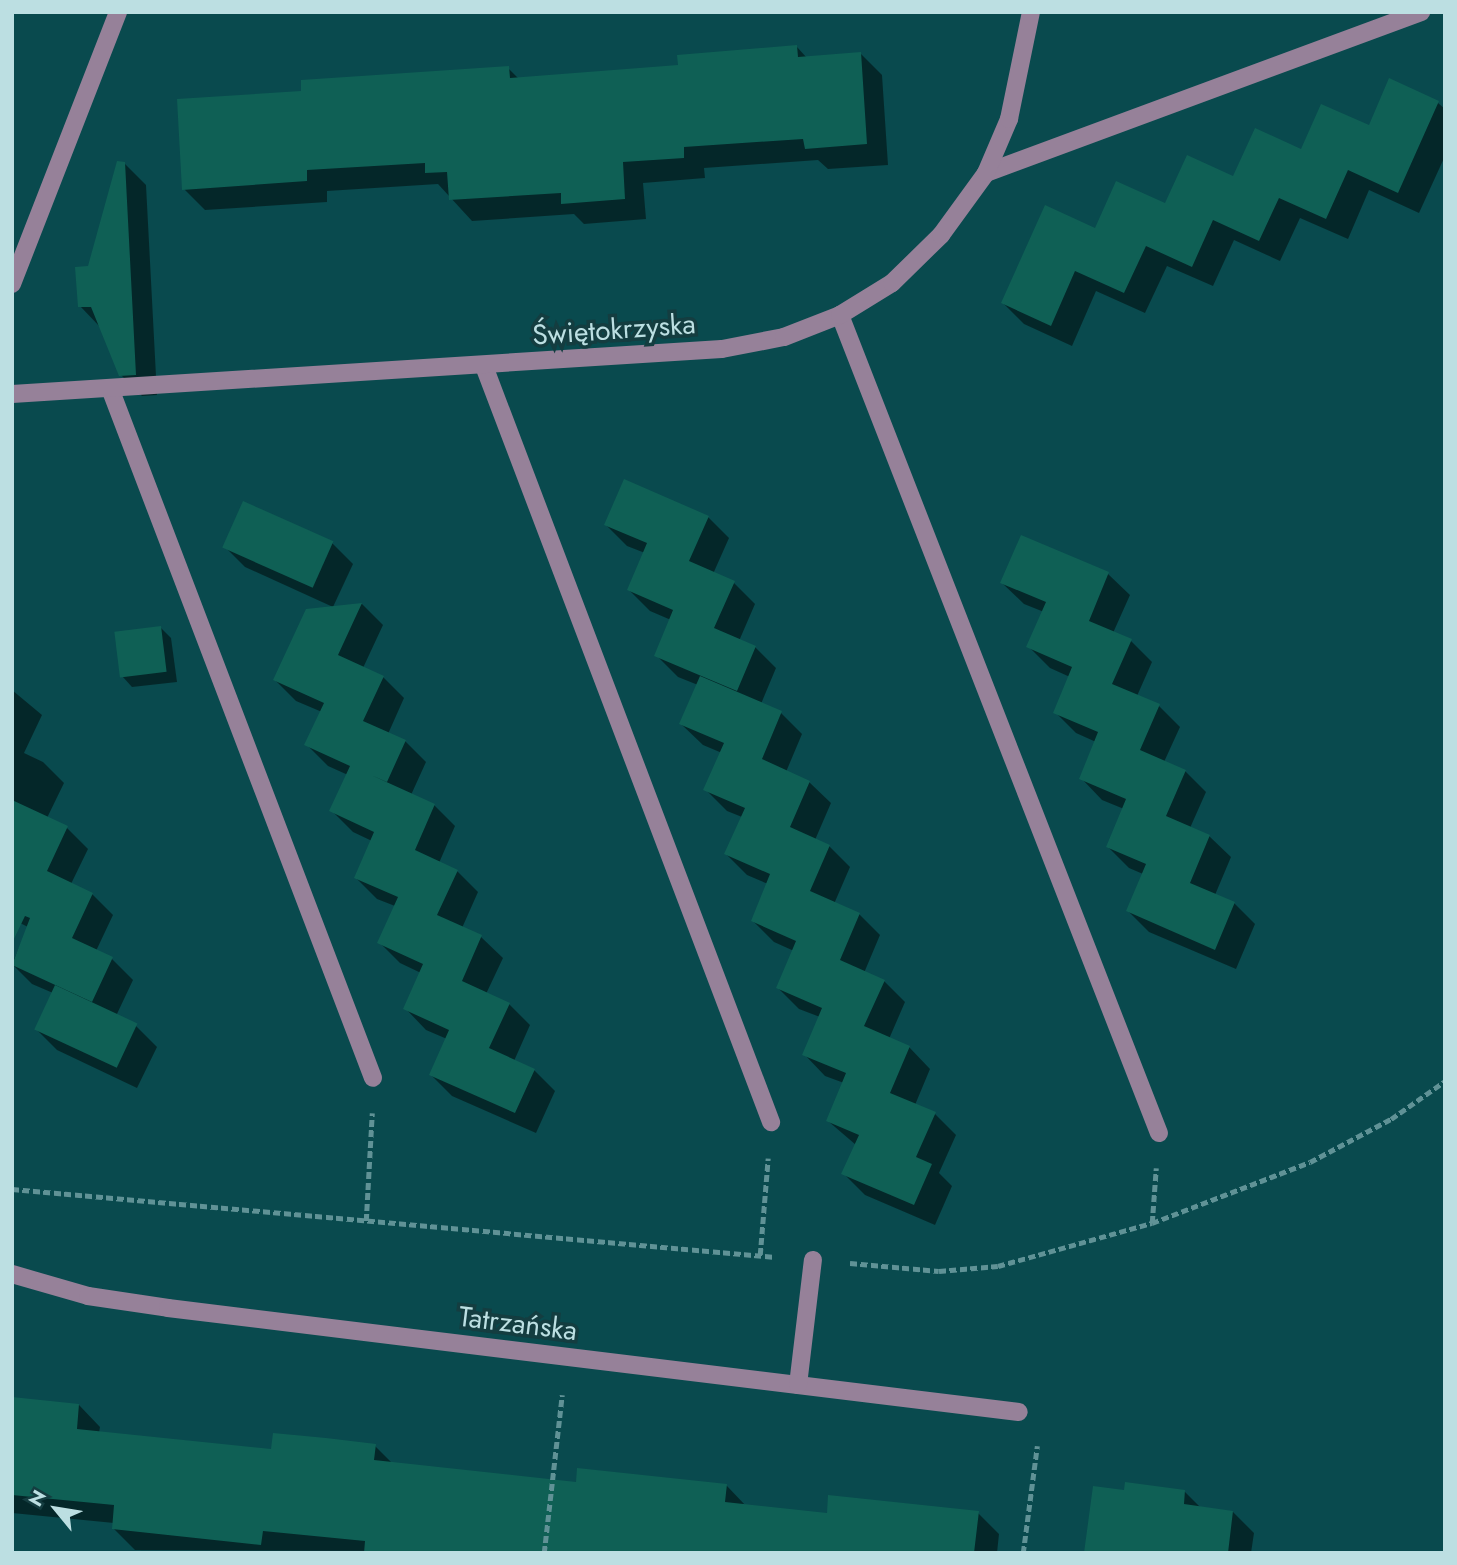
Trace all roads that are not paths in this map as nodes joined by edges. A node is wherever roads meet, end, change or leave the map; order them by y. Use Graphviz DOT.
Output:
graph roads {
  1 [pos="118,12"];
  2 [pos="1031,12"];
  3 [pos="1421,12"];
  4 [pos="986,173"];
  5 [pos="12,284"];
  6 [pos="840,316"];
  7 [pos="484,366"];
  8 [pos="111,391"];
  9 [pos="12,394"];
  10 [pos="373,1078"];
  11 [pos="771,1122"];
  12 [pos="1159,1133"];
  13 [pos="813,1260"];
  14 [pos="12,1274"];
  15 [pos="797,1385"];
  16 [pos="1019,1412"];
  1 -- 5 [label="street"];
  2 -- 4 [label="street, Świętokrzyska"];
  3 -- 4 [label="street"];
  4 -- 6 [label="street, Świętokrzyska"];
  6 -- 7 [label="street, Świętokrzyska"];
  6 -- 12 [label="street"];
  7 -- 8 [label="street, Świętokrzyska"];
  7 -- 11 [label="street"];
  8 -- 9 [label="street, Świętokrzyska"];
  8 -- 10 [label="street"];
  13 -- 15 [label="street"];
  14 -- 15 [label="street, Tatrzańska"];
  15 -- 16 [label="street, Tatrzańska"];
}
